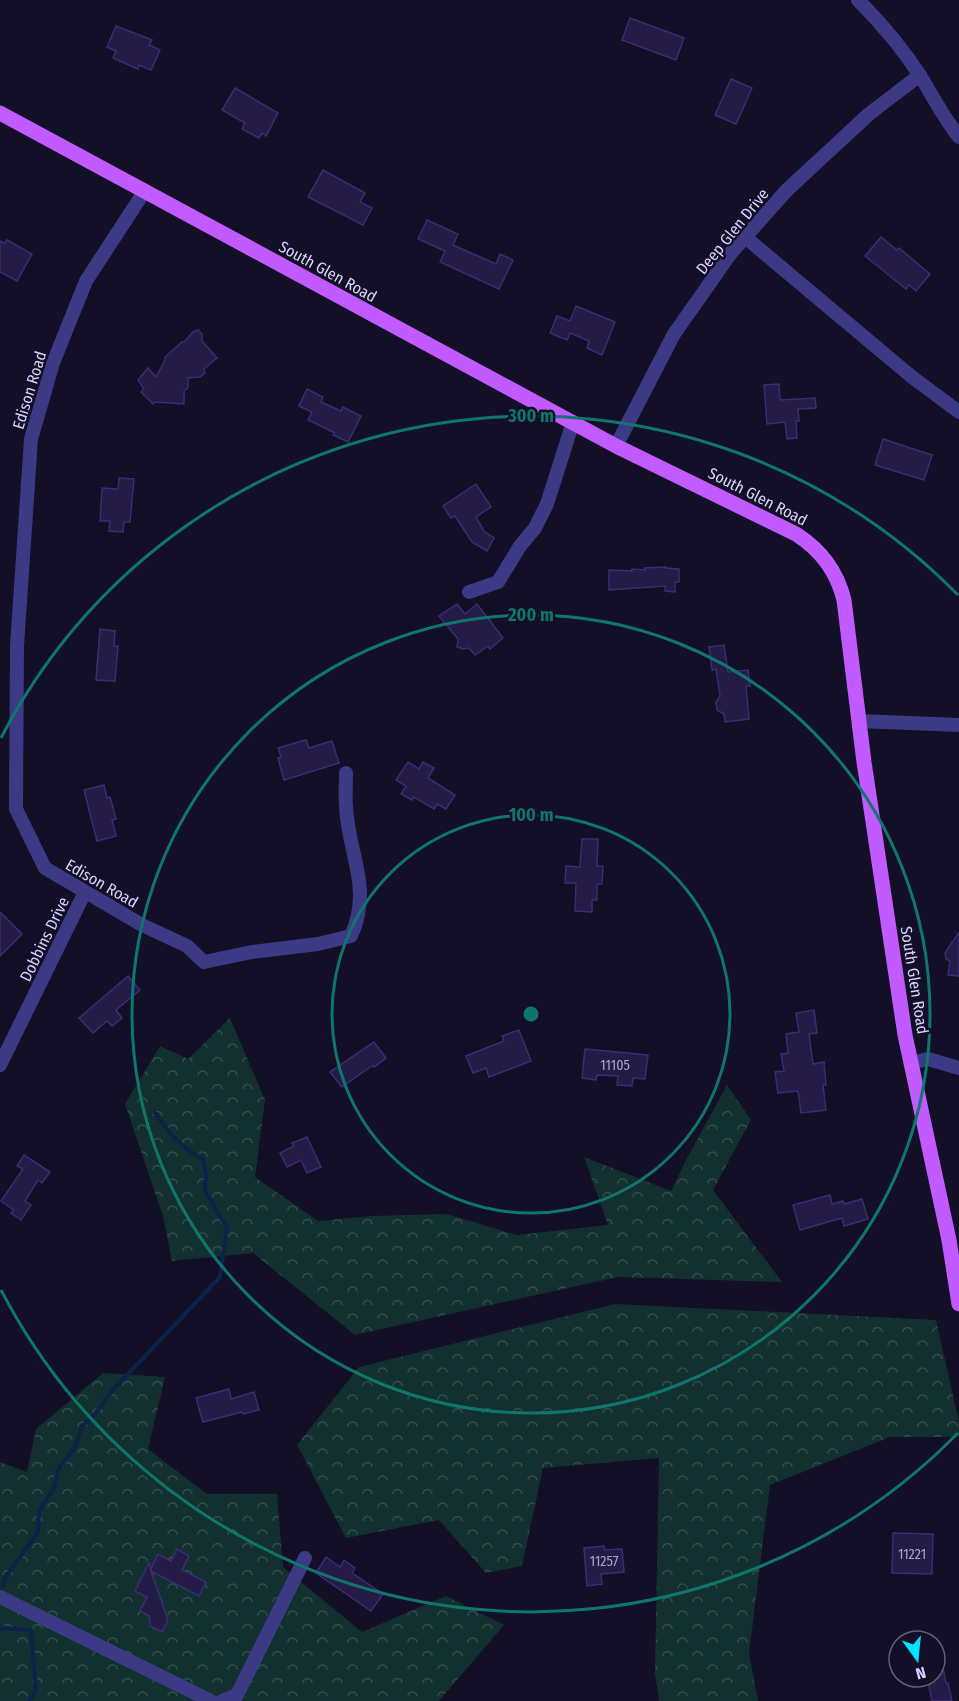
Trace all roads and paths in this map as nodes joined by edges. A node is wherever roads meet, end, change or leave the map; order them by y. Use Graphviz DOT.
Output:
graph roads {
  1 [pos="858,0"];
  2 [pos="920,75"];
  3 [pos="0,113"];
  4 [pos="959,136"];
  5 [pos="144,192"];
  6 [pos="745,237"];
  7 [pos="959,412"];
  8 [pos="573,422"];
  9 [pos="616,446"];
  10 [pos="469,592"];
  11 [pos="859,720"];
  12 [pos="959,725"];
  13 [pos="346,773"];
  14 [pos="85,892"];
  15 [pos="911,1063"];
  16 [pos="0,1065"];
  17 [pos="959,1068"];
  18 [pos="959,1304"];
  19 [pos="304,1558"];
  20 [pos="0,1597"];
  21 [pos="211,1701"];
  22 [pos="222,1701"];
  1 -- 2 [label="street"];
  2 -- 4 [label="street"];
  2 -- 6 [label="street, Deep Glen Drive"];
  3 -- 5 [label="main road, South Glen Road"];
  5 -- 8 [label="main road, South Glen Road"];
  5 -- 14 [label="street, Edison Road"];
  6 -- 7 [label="street"];
  6 -- 9 [label="street, Deep Glen Drive"];
  8 -- 9 [label="main road, South Glen Road"];
  8 -- 10 [label="street"];
  9 -- 11 [label="main road, South Glen Road"];
  11 -- 12 [label="street"];
  11 -- 15 [label="main road, South Glen Road"];
  13 -- 14 [label="street, Edison Road"];
  14 -- 16 [label="street, Dobbins Drive"];
  15 -- 17 [label="street"];
  15 -- 18 [label="main road, South Glen Road"];
  19 -- 22 [label="street"];
  20 -- 21 [label="street"];
}
